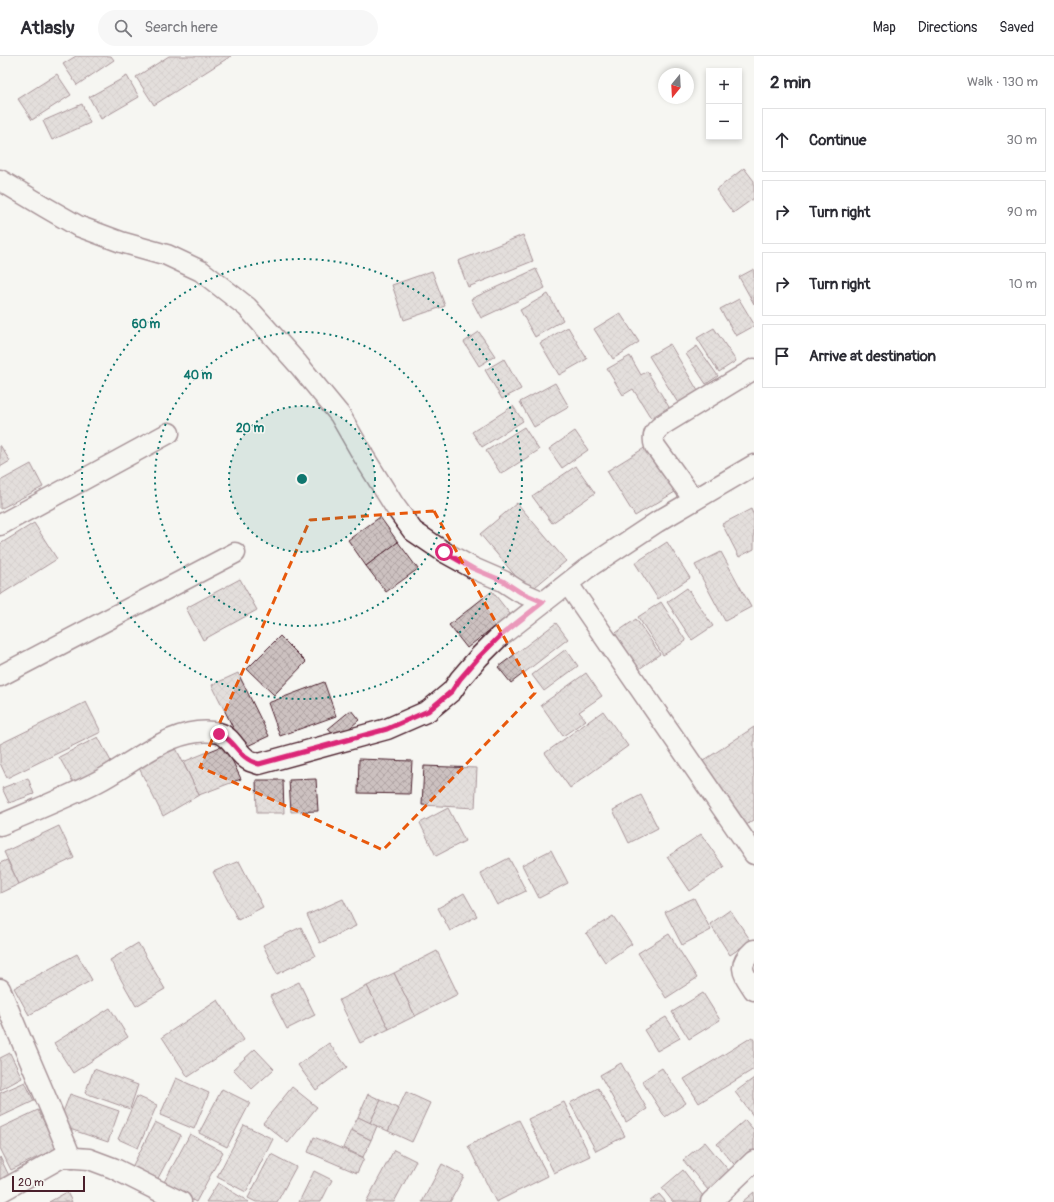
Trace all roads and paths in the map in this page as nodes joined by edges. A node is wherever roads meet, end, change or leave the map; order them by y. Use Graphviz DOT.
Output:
graph roads {
  1 [pos="0,180"];
  2 [pos="754,369"];
  3 [pos="169,433"];
  4 [pos="754,465"];
  5 [pos="694,500"];
  6 [pos="0,525"];
  7 [pos="235,553"];
  8 [pos="568,584"];
  9 [pos="543,602"];
  10 [pos="0,676"];
  11 [pos="0,825"];
  12 [pos="753,848"];
  13 [pos="754,950"];
  14 [pos="0,989"];
  15 [pos="754,990"];
  16 [pos="71,1158"];
  17 [pos="754,1161"];
  18 [pos="0,1192"];
  19 [pos="181,1202"];
  20 [pos="711,1202"];
  1 -- 9 [label="street"];
  2 -- 5 [label="street"];
  3 -- 6 [label="street"];
  4 -- 5 [label="street"];
  5 -- 8 [label="street"];
  7 -- 10 [label="street"];
  8 -- 9 [label="street"];
  8 -- 12 [label="street"];
  9 -- 11 [label="street"];
  13 -- 15 [label="street"];
  14 -- 16 [label="street"];
  16 -- 18 [label="street"];
  16 -- 19 [label="street"];
  17 -- 20 [label="street"];
}
